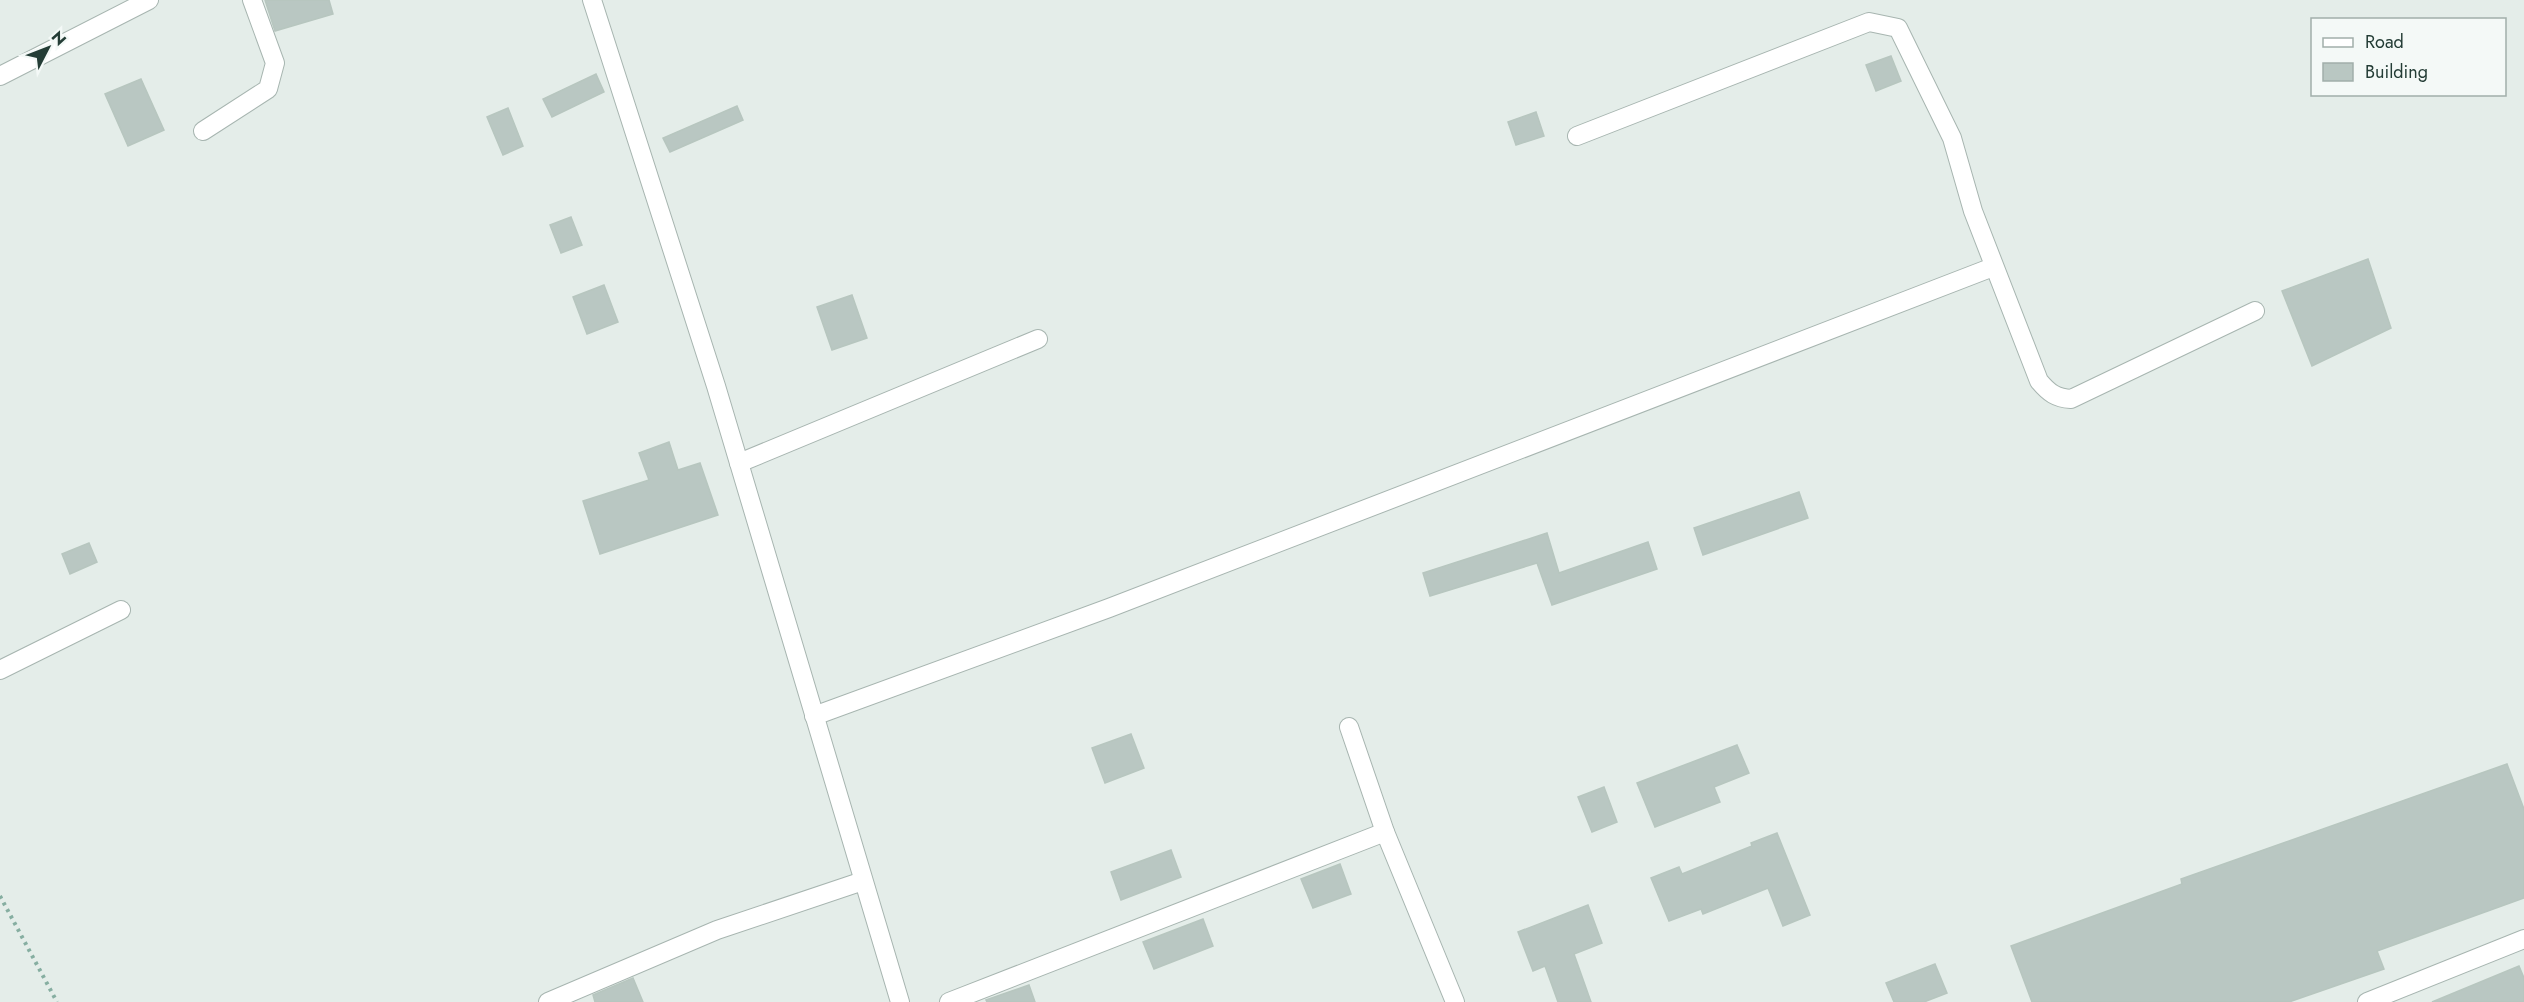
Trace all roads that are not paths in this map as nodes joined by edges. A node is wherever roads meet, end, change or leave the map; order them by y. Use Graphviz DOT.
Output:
graph roads {
  1 [pos="149,0"];
  2 [pos="252,0"];
  3 [pos="592,0"];
  4 [pos="0,76"];
  5 [pos="203,131"];
  6 [pos="1577,136"];
  7 [pos="1994,267"];
  8 [pos="2255,311"];
  9 [pos="1038,339"];
  10 [pos="739,463"];
  11 [pos="121,610"];
  12 [pos="0,670"];
  13 [pos="814,716"];
  14 [pos="1349,727"];
  15 [pos="1385,832"];
  16 [pos="863,881"];
  17 [pos="2524,939"];
  18 [pos="548,1002"];
  19 [pos="900,1002"];
  20 [pos="949,1002"];
  21 [pos="1455,1002"];
  22 [pos="2367,1002"];
  1 -- 4 [label="street"];
  2 -- 5 [label="street"];
  3 -- 10 [label="street"];
  6 -- 7 [label="street"];
  7 -- 8 [label="street"];
  7 -- 13 [label="street"];
  9 -- 10 [label="street"];
  10 -- 13 [label="street"];
  11 -- 12 [label="street"];
  13 -- 16 [label="street"];
  14 -- 15 [label="street"];
  15 -- 20 [label="street"];
  15 -- 21 [label="street"];
  16 -- 18 [label="street"];
  16 -- 19 [label="street"];
  17 -- 22 [label="street"];
}
